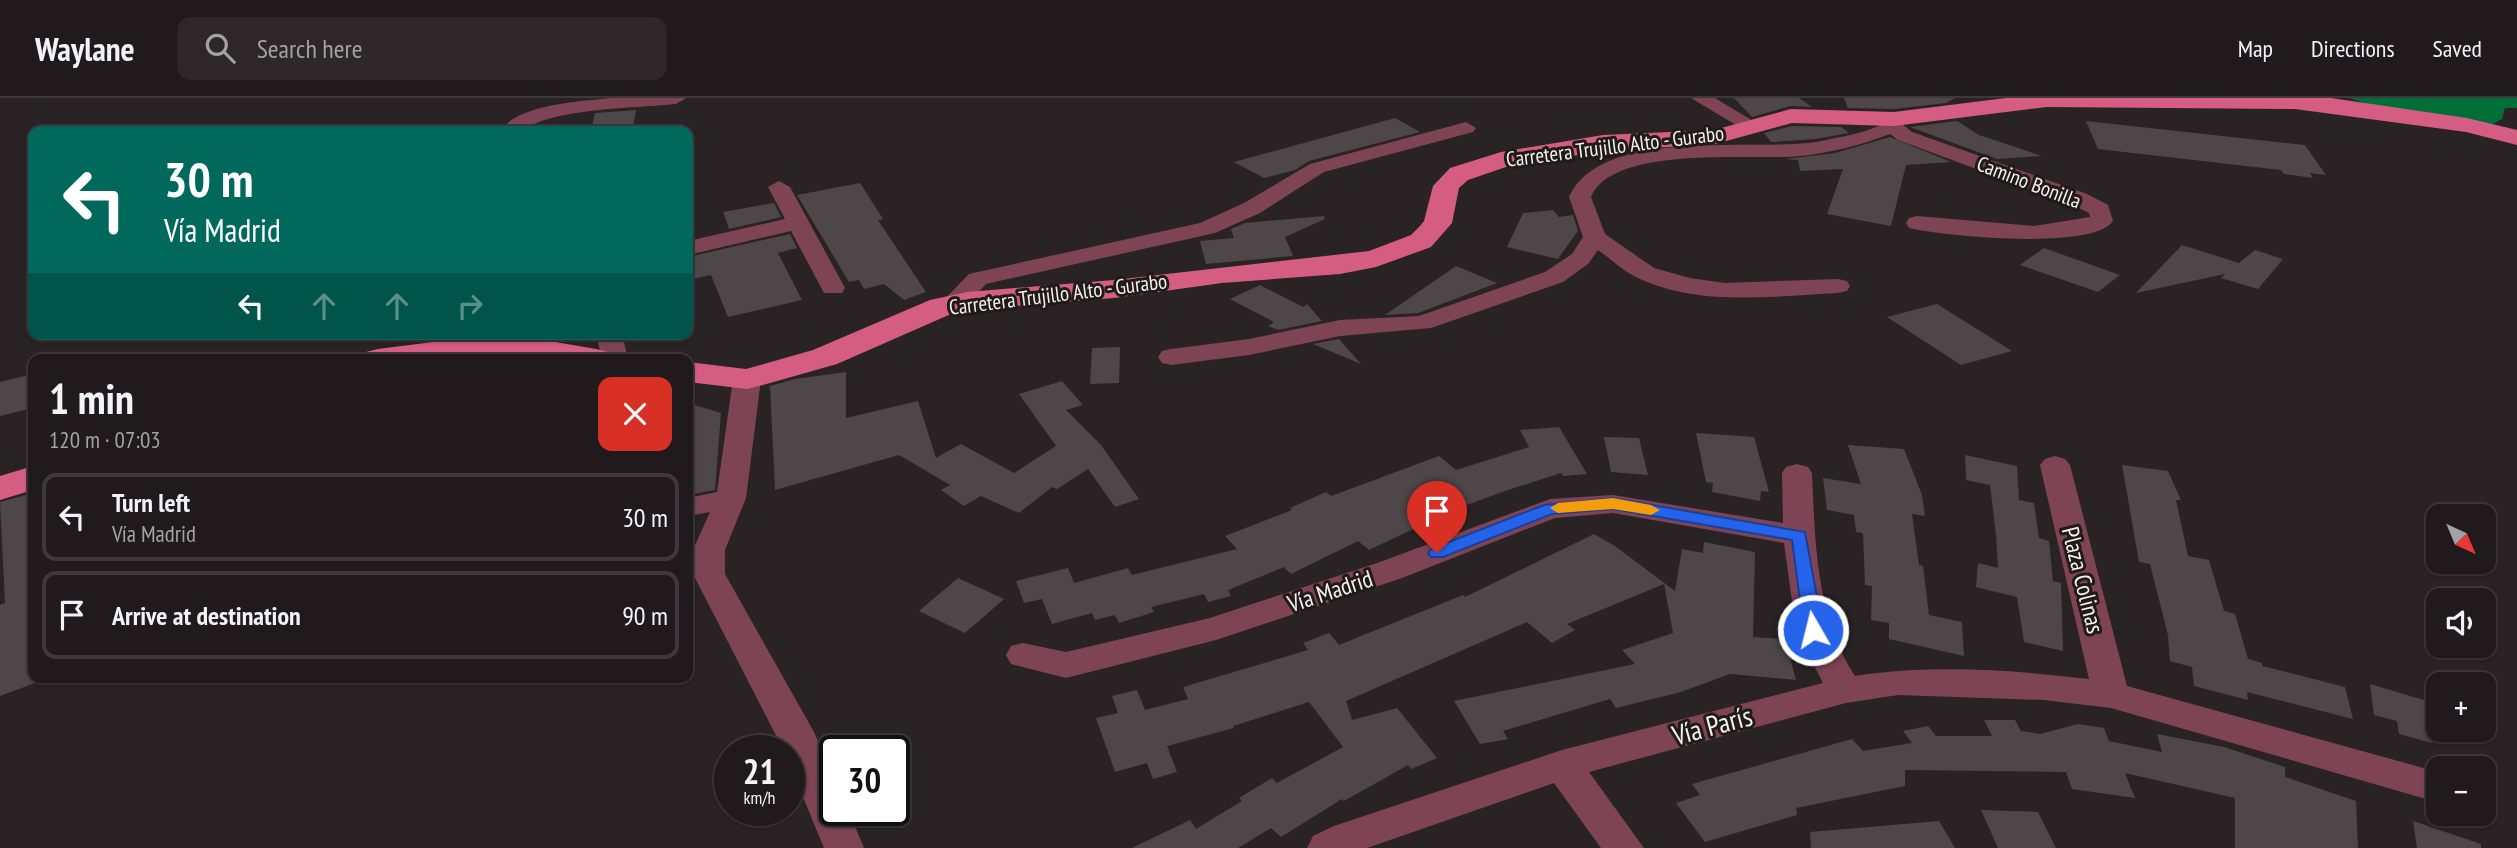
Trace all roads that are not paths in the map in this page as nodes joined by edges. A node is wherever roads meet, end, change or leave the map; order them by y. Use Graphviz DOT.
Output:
graph roads {
  1 [pos="676,98"];
  2 [pos="1701,98"];
  3 [pos="2208,100"];
  4 [pos="1893,123"];
  5 [pos="515,126"];
  6 [pos="1752,127"];
  7 [pos="1466,128"];
  8 [pos="2517,138"];
  9 [pos="779,187"];
  10 [pos="798,223"];
  11 [pos="1917,223"];
  12 [pos="1595,237"];
  13 [pos="693,247"];
  14 [pos="1838,286"];
  15 [pos="833,288"];
  16 [pos="951,305"];
  17 [pos="417,354"];
  18 [pos="567,354"];
  19 [pos="1171,357"];
  20 [pos="693,373"];
  21 [pos="747,379"];
  22 [pos="2054,465"];
  23 [pos="1797,473"];
  24 [pos="28,479"];
  25 [pos="0,489"];
  26 [pos="731,498"];
  27 [pos="693,506"];
  28 [pos="1800,536"];
  29 [pos="1023,655"];
  30 [pos="1846,690"];
  31 [pos="2110,695"];
  32 [pos="1562,765"];
  33 [pos="2426,784"];
  34 [pos="844,848"];
  35 [pos="1327,848"];
  36 [pos="1623,848"];
  1 -- 5 [label="street"];
  2 -- 6 [label="street"];
  3 -- 4 [label="main road, Carretera Trujillo Alto - Gurabo"];
  3 -- 8 [label="main road, Carretera Trujillo Alto - Gurabo"];
  4 -- 6 [label="main road, Carretera Trujillo Alto - Gurabo"];
  4 -- 11 [label="street, Camino Bonilla"];
  4 -- 12 [label="street"];
  6 -- 16 [label="main road, Carretera Trujillo Alto - Gurabo"];
  7 -- 16 [label="street"];
  9 -- 10 [label="street"];
  10 -- 13 [label="street"];
  10 -- 15 [label="street"];
  12 -- 14 [label="street"];
  12 -- 19 [label="street"];
  16 -- 21 [label="main road, Carretera Trujillo Alto - Gurabo"];
  17 -- 18 [label="main road"];
  20 -- 21 [label="main road, Carretera Trujillo Alto - Gurabo"];
  21 -- 26 [label="street"];
  22 -- 31 [label="street, Plaza Colinas"];
  23 -- 28 [label="street"];
  24 -- 25 [label="main road"];
  26 -- 27 [label="street"];
  26 -- 34 [label="street"];
  28 -- 29 [label="street, Vía Madrid"];
  28 -- 30 [label="street"];
  30 -- 31 [label="street, Vía París"];
  30 -- 32 [label="street, Vía París"];
  31 -- 33 [label="street, Vía París"];
  32 -- 35 [label="street, Vía París"];
  32 -- 36 [label="street"];
}
